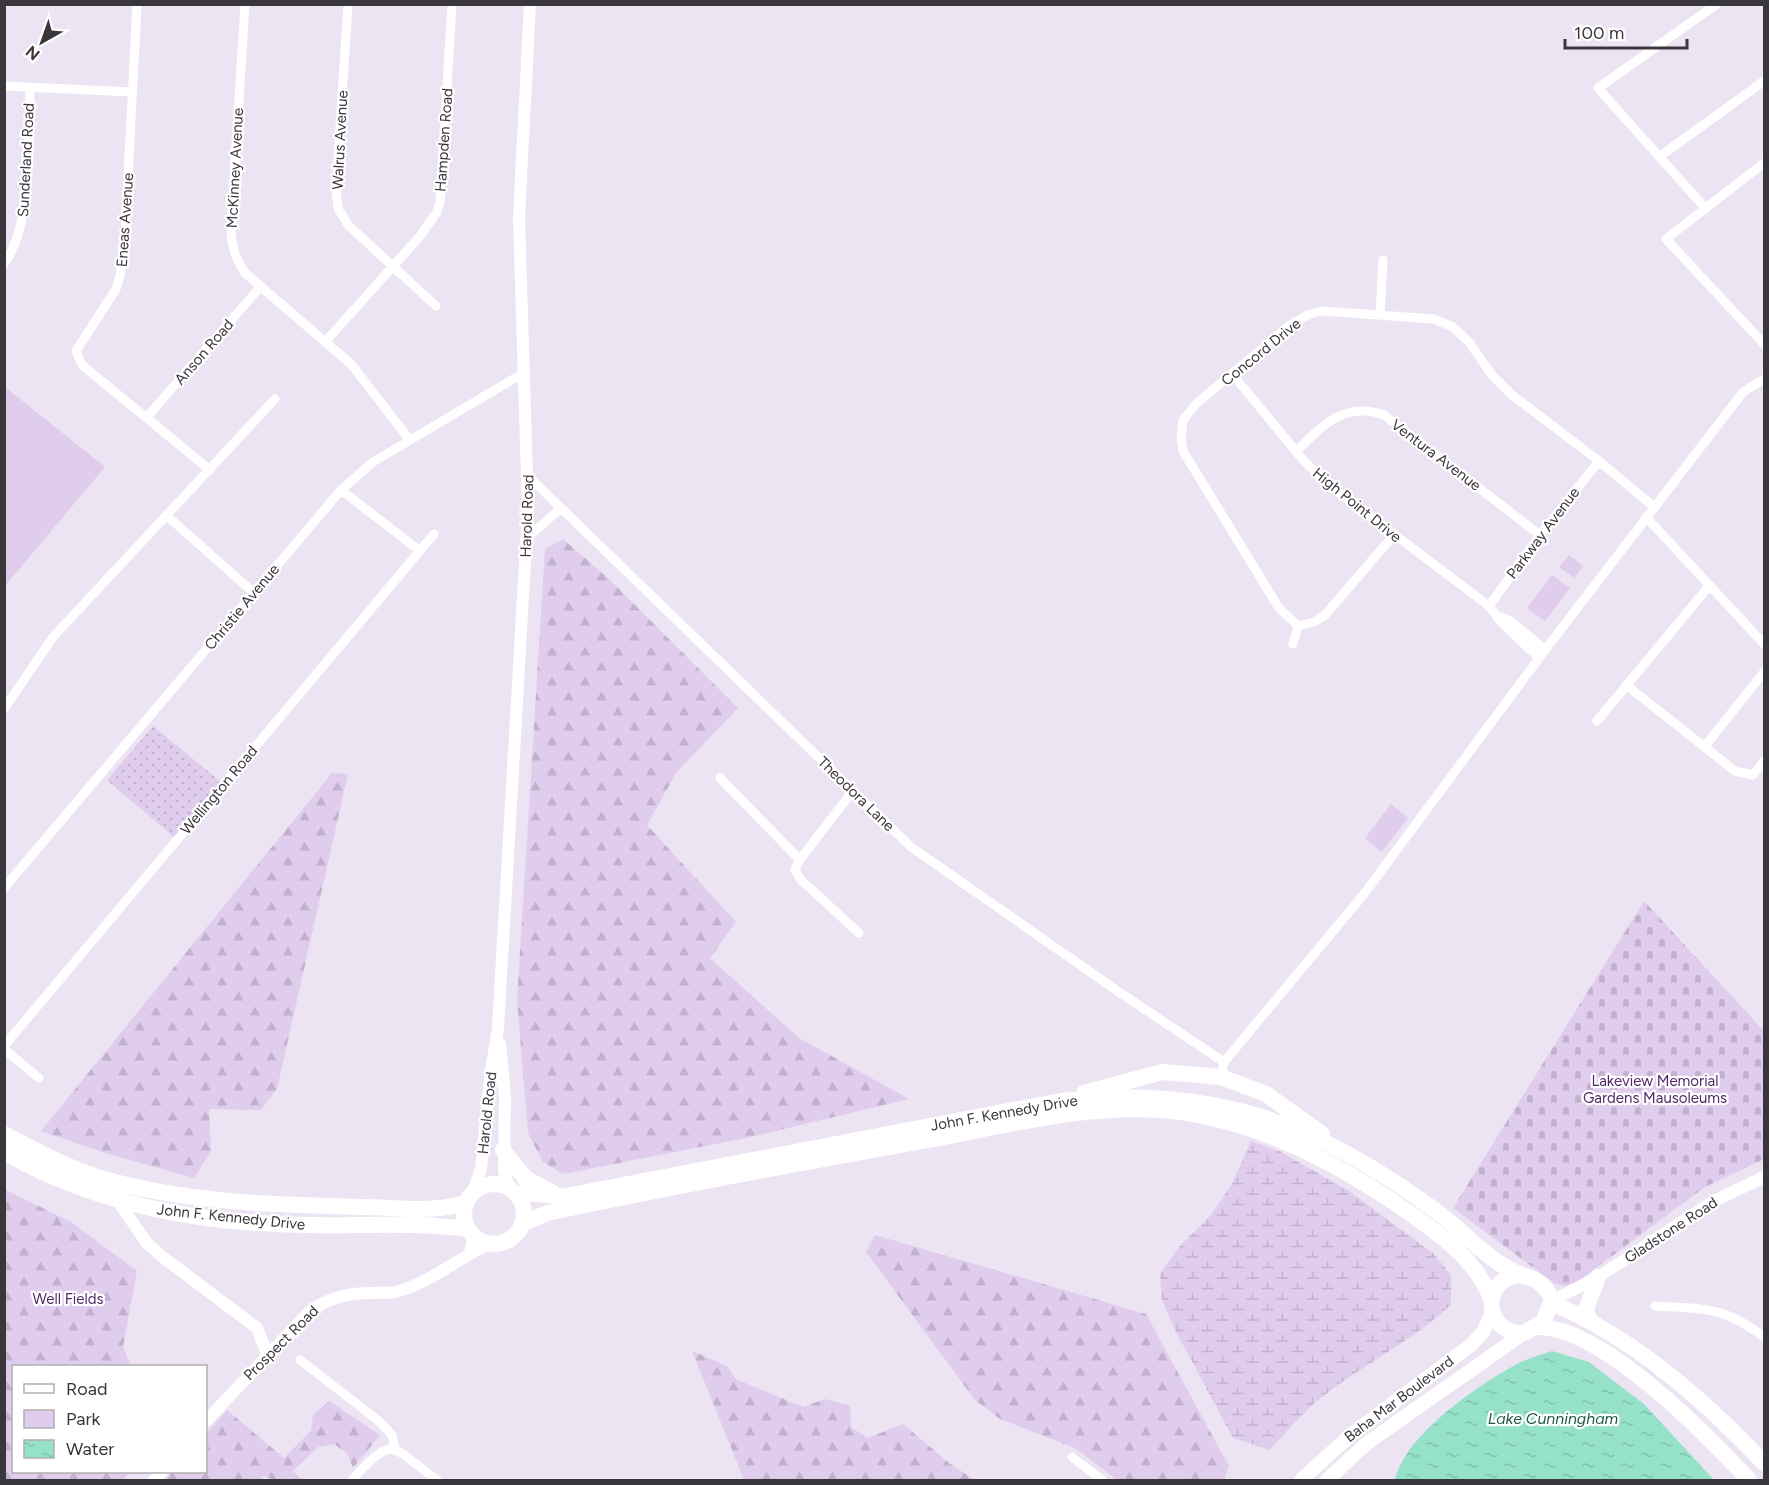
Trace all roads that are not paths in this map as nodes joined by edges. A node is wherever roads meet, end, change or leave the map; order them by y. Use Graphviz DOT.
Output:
graph roads {
  1 [pos="137,4"];
  2 [pos="245,4"];
  3 [pos="348,4"];
  4 [pos="452,4"];
  5 [pos="530,4"];
  6 [pos="1717,4"];
  7 [pos="1764,81"];
  8 [pos="4,86"];
  9 [pos="30,88"];
  10 [pos="132,92"];
  11 [pos="1659,157"];
  12 [pos="1764,163"];
  13 [pos="1706,209"];
  14 [pos="1383,260"];
  15 [pos="4,264"];
  16 [pos="392,267"];
  17 [pos="261,286"];
  18 [pos="436,306"];
  19 [pos="1380,314"];
  20 [pos="326,341"];
  21 [pos="1764,344"];
  22 [pos="522,374"];
  23 [pos="1233,375"];
  24 [pos="1764,379"];
  25 [pos="275,399"];
  26 [pos="147,417"];
  27 [pos="409,439"];
  28 [pos="1297,451"];
  29 [pos="1599,460"];
  30 [pos="210,470"];
  31 [pos="529,477"];
  32 [pos="341,490"];
  33 [pos="1654,507"];
  34 [pos="561,508"];
  35 [pos="166,515"];
  36 [pos="1646,518"];
  37 [pos="434,534"];
  38 [pos="1540,535"];
  39 [pos="1393,536"];
  40 [pos="527,538"];
  41 [pos="420,551"];
  42 [pos="1710,585"];
  43 [pos="254,593"];
  44 [pos="1489,606"];
  45 [pos="1298,626"];
  46 [pos="1293,644"];
  47 [pos="1764,644"];
  48 [pos="1542,654"];
  49 [pos="1764,672"];
  50 [pos="1626,685"];
  51 [pos="4,709"];
  52 [pos="1597,721"];
  53 [pos="1704,746"];
  54 [pos="1764,761"];
  55 [pos="720,778"];
  56 [pos="852,792"];
  57 [pos="800,860"];
  58 [pos="4,888"];
  59 [pos="859,933"];
  60 [pos="498,1028"];
  61 [pos="4,1047"];
  62 [pos="1222,1069"];
  63 [pos="39,1078"];
  64 [pos="1061,1101"];
  65 [pos="4,1134"];
  66 [pos="503,1150"];
  67 [pos="4,1152"];
  68 [pos="1354,1158"];
  69 [pos="1764,1177"];
  70 [pos="513,1192"];
  71 [pos="566,1196"];
  72 [pos="469,1199"];
  73 [pos="117,1200"];
  74 [pos="522,1224"];
  75 [pos="471,1232"];
  76 [pos="489,1244"];
  77 [pos="470,1253"];
  78 [pos="1524,1276"];
  79 [pos="1598,1277"];
  80 [pos="1542,1284"];
  81 [pos="1579,1287"];
  82 [pos="1552,1302"];
  83 [pos="1492,1306"];
  84 [pos="1655,1306"];
  85 [pos="1589,1319"];
  86 [pos="1531,1330"];
  87 [pos="1764,1337"];
  88 [pos="268,1356"];
  89 [pos="300,1360"];
  90 [pos="207,1420"];
  91 [pos="395,1449"];
  92 [pos="1072,1457"];
  93 [pos="1764,1462"];
  94 [pos="352,1480"];
  95 [pos="437,1480"];
  96 [pos="1102,1480"];
  97 [pos="1301,1480"];
  98 [pos="1327,1480"];
  99 [pos="1749,1480"];
  1 -- 10 [label="street, Eneas Avenue"];
  2 -- 17 [label="street, McKinney Avenue"];
  3 -- 16 [label="street, Walrus Avenue"];
  4 -- 16 [label="street, Hampden Road"];
  5 -- 22 [label="main road, Harold Road"];
  6 -- 11 [label="street"];
  7 -- 11 [label="street"];
  8 -- 9 [label="street, Sunderland Road"];
  9 -- 10 [label="street, Sunderland Road"];
  9 -- 15 [label="street, Sunderland Road"];
  10 -- 26 [label="street, Eneas Avenue"];
  11 -- 13 [label="street"];
  12 -- 13 [label="street"];
  13 -- 21 [label="street"];
  14 -- 19 [label="street"];
  16 -- 18 [label="street, Walrus Avenue"];
  16 -- 20 [label="street, Hampden Road"];
  17 -- 20 [label="street, McKinney Avenue"];
  17 -- 26 [label="street, Anson Road"];
  19 -- 23 [label="street, Concord Drive"];
  19 -- 29 [label="street, Concord Drive"];
  20 -- 27 [label="street, McKinney Avenue"];
  22 -- 27 [label="street, Christie Avenue"];
  22 -- 31 [label="main road, Harold Road"];
  23 -- 28 [label="street, High Point Drive"];
  23 -- 45 [label="street, Concord Drive"];
  24 -- 33 [label="street"];
  25 -- 30 [label="street"];
  26 -- 30 [label="street, Eneas Avenue"];
  27 -- 32 [label="street, Christie Avenue"];
  28 -- 38 [label="street, Ventura Avenue"];
  28 -- 39 [label="street, High Point Drive"];
  29 -- 33 [label="street, Concord Drive"];
  29 -- 38 [label="street, Parkway Avenue"];
  30 -- 35 [label="street"];
  31 -- 34 [label="street, Theodora Lane"];
  31 -- 40 [label="main road, Harold Road"];
  32 -- 41 [label="street"];
  32 -- 43 [label="street, Christie Avenue"];
  33 -- 36 [label="street"];
  34 -- 40 [label="street"];
  34 -- 56 [label="street, Theodora Lane"];
  35 -- 43 [label="street"];
  35 -- 51 [label="street"];
  36 -- 42 [label="street"];
  36 -- 48 [label="street"];
  37 -- 41 [label="street, Wellington Road"];
  38 -- 44 [label="street, Parkway Avenue"];
  39 -- 44 [label="street, High Point Drive"];
  39 -- 45 [label="street"];
  40 -- 60 [label="main road, Harold Road"];
  41 -- 61 [label="street, Wellington Road"];
  42 -- 47 [label="street"];
  42 -- 50 [label="street"];
  43 -- 58 [label="street, Christie Avenue"];
  44 -- 48 [label="street, High Point Drive"];
  45 -- 46 [label="street"];
  48 -- 62 [label="street"];
  49 -- 53 [label="street"];
  50 -- 52 [label="street"];
  50 -- 53 [label="street"];
  53 -- 54 [label="street"];
  55 -- 57 [label="street"];
  56 -- 57 [label="street"];
  56 -- 62 [label="street, Theodora Lane"];
  57 -- 59 [label="street"];
  60 -- 66 [label="main road, Harold Road"];
  60 -- 72 [label="main road, Harold Road"];
  61 -- 63 [label="street"];
  62 -- 64 [label="highway"];
  62 -- 68 [label="highway"];
  64 -- 68 [label="highway, John F. Kennedy Drive"];
  64 -- 71 [label="highway, John F. Kennedy Drive"];
  65 -- 72 [label="highway, John F. Kennedy Drive"];
  66 -- 70 [label="main road, Harold Road"];
  66 -- 71 [label="highway"];
  67 -- 73 [label="highway, John F. Kennedy Drive"];
  68 -- 78 [label="highway, John F. Kennedy Drive"];
  69 -- 79 [label="main road, Gladstone Road"];
  70 -- 71 [label="highway, John F. Kennedy Drive"];
  70 -- 72 [label="highway, John F. Kennedy Drive"];
  70 -- 74 [label="highway"];
  72 -- 75 [label="highway"];
  73 -- 75 [label="highway, John F. Kennedy Drive"];
  73 -- 88 [label="main road"];
  74 -- 76 [label="highway, John F. Kennedy Drive"];
  74 -- 83 [label="highway, John F. Kennedy Drive"];
  75 -- 76 [label="highway, John F. Kennedy Drive"];
  75 -- 77 [label="main road"];
  76 -- 77 [label="main road, Prospect Road"];
  77 -- 88 [label="main road, Prospect Road"];
  78 -- 80 [label="highway, John F. Kennedy Drive"];
  78 -- 83 [label="highway"];
  79 -- 81 [label="main road, Gladstone Road"];
  79 -- 85 [label="highway"];
  80 -- 81 [label="main road"];
  80 -- 82 [label="highway"];
  81 -- 82 [label="main road, Gladstone Road"];
  82 -- 85 [label="highway"];
  82 -- 86 [label="highway"];
  83 -- 86 [label="highway, John F. Kennedy Drive"];
  83 -- 97 [label="main road, Baha Mar Boulevard"];
  84 -- 87 [label="street"];
  85 -- 93 [label="highway"];
  86 -- 98 [label="main road, Baha Mar Boulevard"];
  86 -- 99 [label="highway, John F. Kennedy Drive"];
  88 -- 90 [label="main road, Prospect Road"];
  89 -- 91 [label="street"];
  91 -- 94 [label="street"];
  91 -- 95 [label="street"];
  92 -- 96 [label="street"];
}
